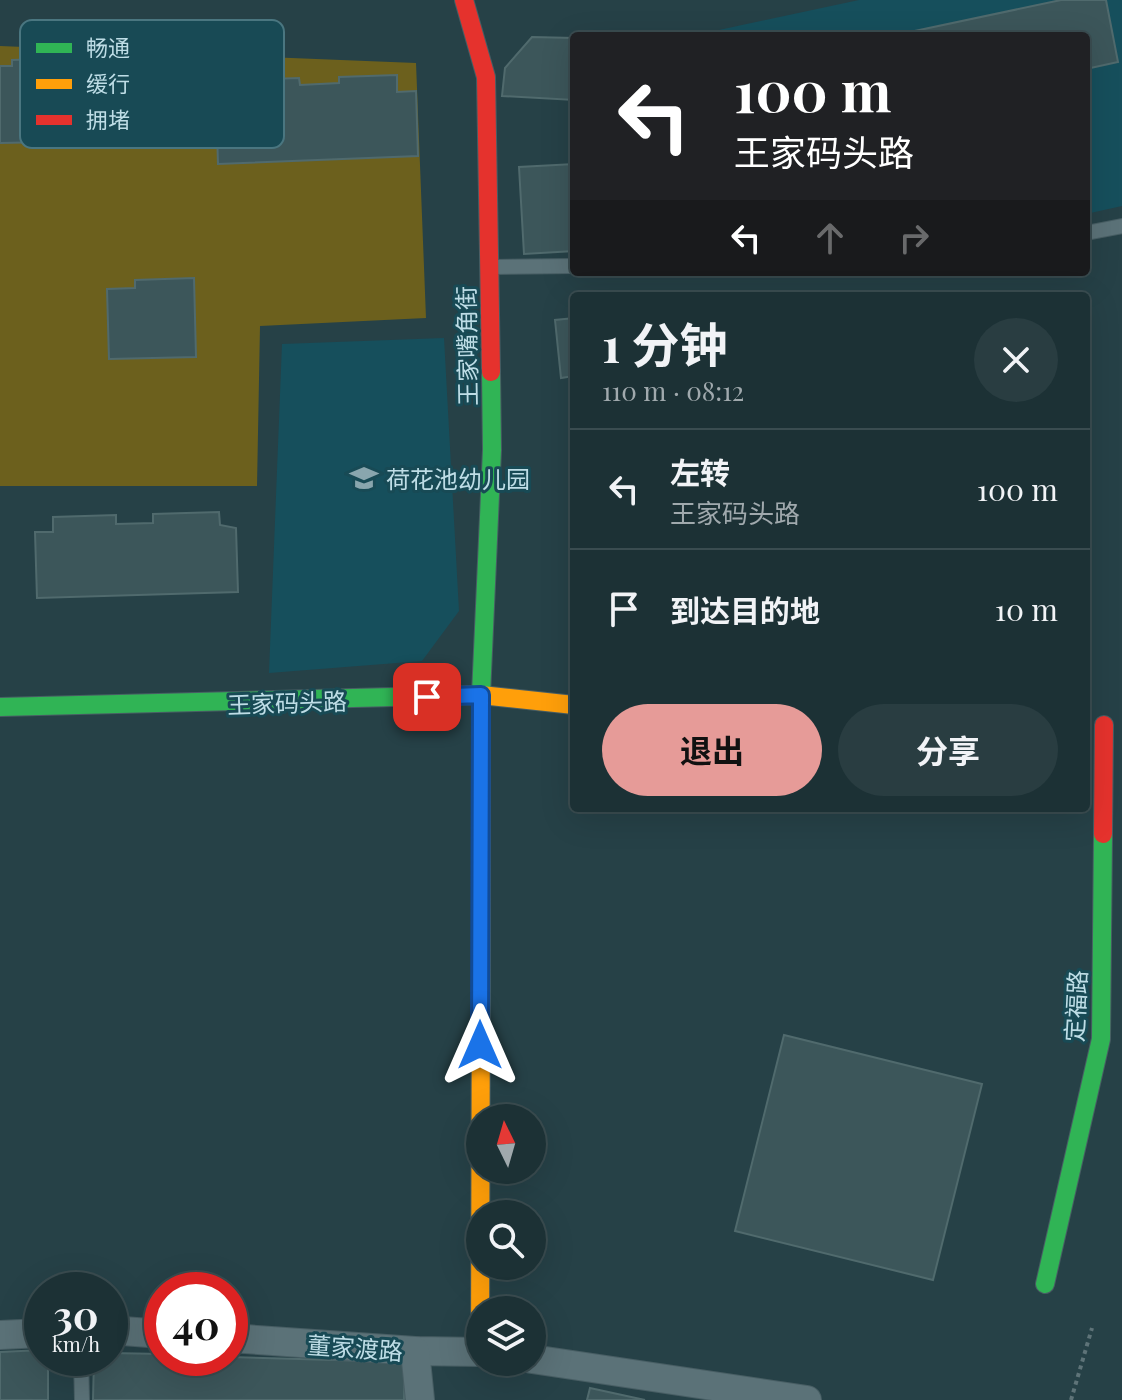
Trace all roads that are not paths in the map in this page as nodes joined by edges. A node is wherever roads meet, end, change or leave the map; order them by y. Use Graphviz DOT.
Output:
graph roads {
  1 [pos="464,0"];
  2 [pos="1122,226"];
  3 [pos="1090,232"];
  4 [pos="570,266"];
  5 [pos="489,267"];
  6 [pos="481,695"];
  7 [pos="570,705"];
  8 [pos="0,707"];
  9 [pos="1104,724"];
  10 [pos="1045,1284"];
  11 [pos="480,1296"];
  12 [pos="24,1334"];
  13 [pos="0,1335"];
  14 [pos="248,1339"];
  15 [pos="415,1351"];
  16 [pos="466,1352"];
  17 [pos="546,1361"];
  18 [pos="81,1376"];
  19 [pos="82,1400"];
  20 [pos="420,1400"];
  21 [pos="807,1400"];
  1 -- 5 [label="street, 王家嘴角街"];
  2 -- 3 [label="lane"];
  4 -- 5 [label="lane"];
  5 -- 6 [label="street, 王家嘴角街"];
  6 -- 7 [label="street, 王家码头路"];
  6 -- 8 [label="street, 王家码头路"];
  6 -- 11 [label="street, 王家嘴角街"];
  9 -- 10 [label="street, 定福路"];
  12 -- 13 [label="street"];
  14 -- 15 [label="street, 董家渡路"];
  15 -- 16 [label="street, 董家渡路"];
  15 -- 20 [label="street"];
  17 -- 21 [label="street"];
  18 -- 19 [label="lane"];
}
